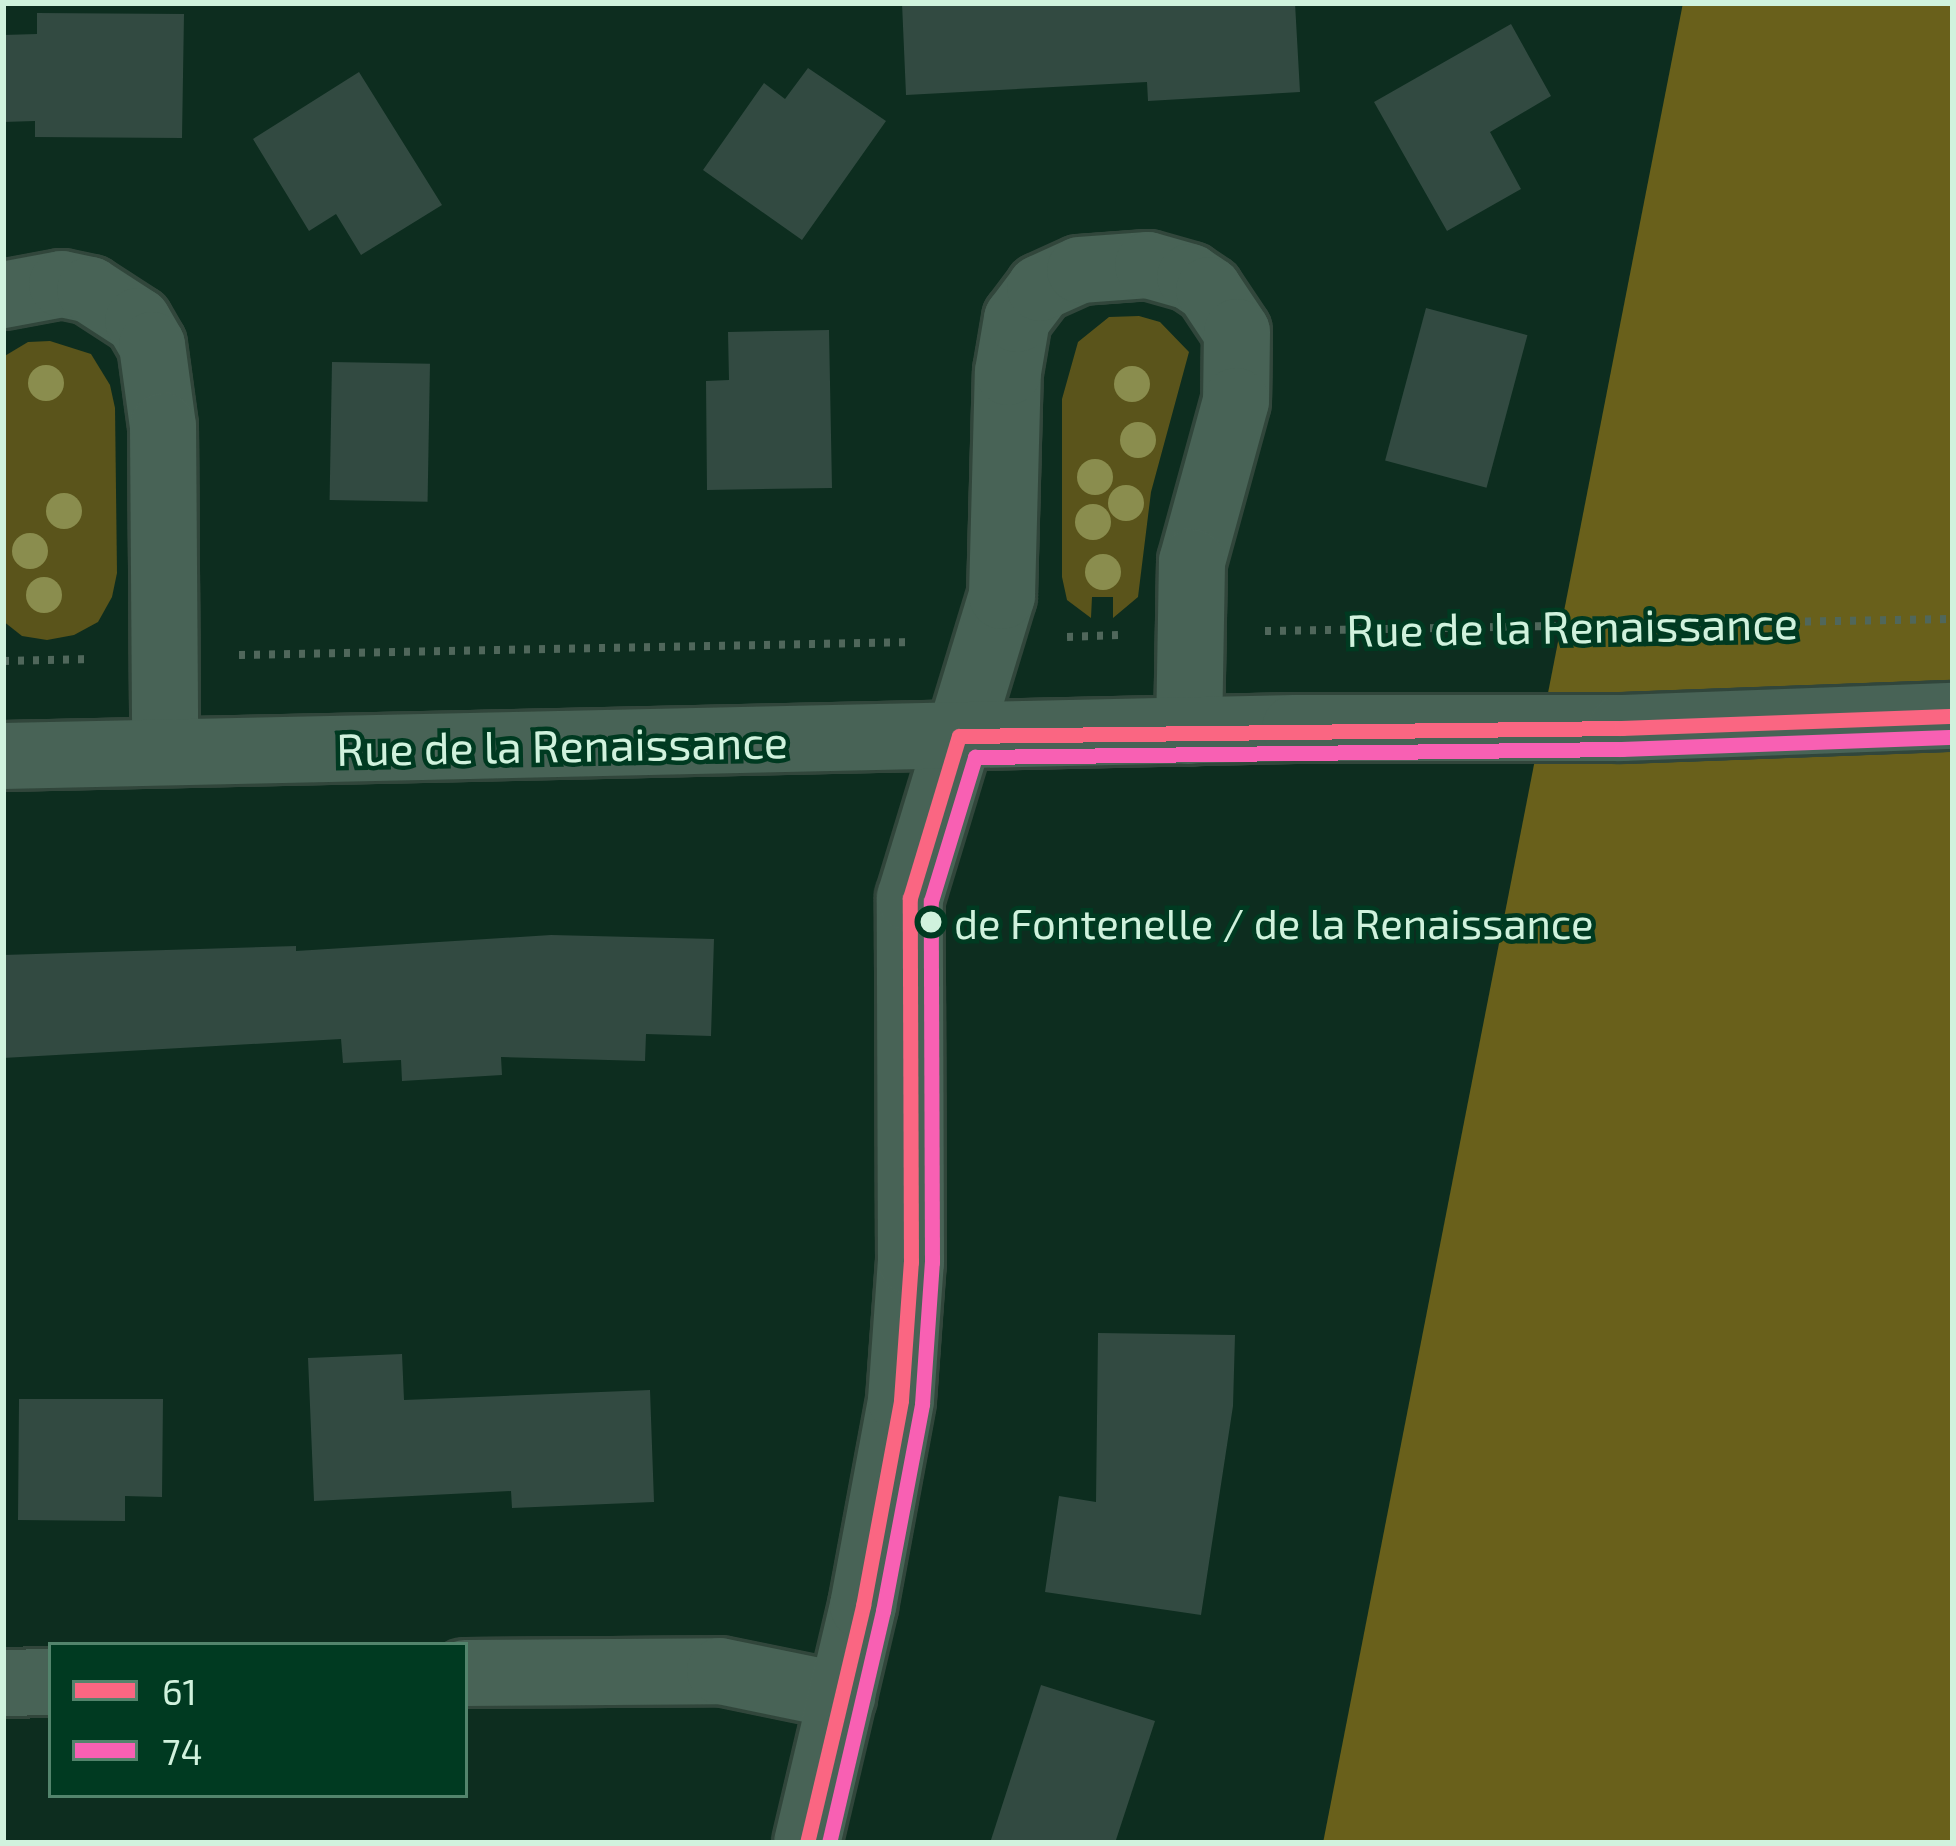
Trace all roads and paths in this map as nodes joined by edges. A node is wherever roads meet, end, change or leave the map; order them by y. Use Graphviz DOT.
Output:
graph roads {
  1 [pos="3,295"];
  2 [pos="1953,619"];
  3 [pos="1190,633"];
  4 [pos="988,640"];
  5 [pos="273,654"];
  6 [pos="1953,716"];
  7 [pos="1189,731"];
  8 [pos="958,736"];
  9 [pos="165,752"];
  10 [pos="3,756"];
  11 [pos="468,1673"];
  12 [pos="48,1682"];
  13 [pos="3,1683"];
  14 [pos="842,1696"];
  15 [pos="807,1843"];
  1 -- 9 [label="street"];
  2 -- 3 [label="path, Rue de la Renaissance"];
  3 -- 4 [label="path, Rue de la Renaissance"];
  3 -- 4 [label="street"];
  3 -- 7 [label="street"];
  4 -- 5 [label="path, Rue de la Renaissance"];
  4 -- 8 [label="street"];
  6 -- 7 [label="street, Rue de la Renaissance"];
  7 -- 8 [label="street, Rue de la Renaissance"];
  8 -- 9 [label="street, Rue de la Renaissance"];
  8 -- 14 [label="street"];
  9 -- 10 [label="street, Rue de la Renaissance"];
  11 -- 14 [label="street"];
  12 -- 13 [label="street"];
  14 -- 15 [label="street"];
}
